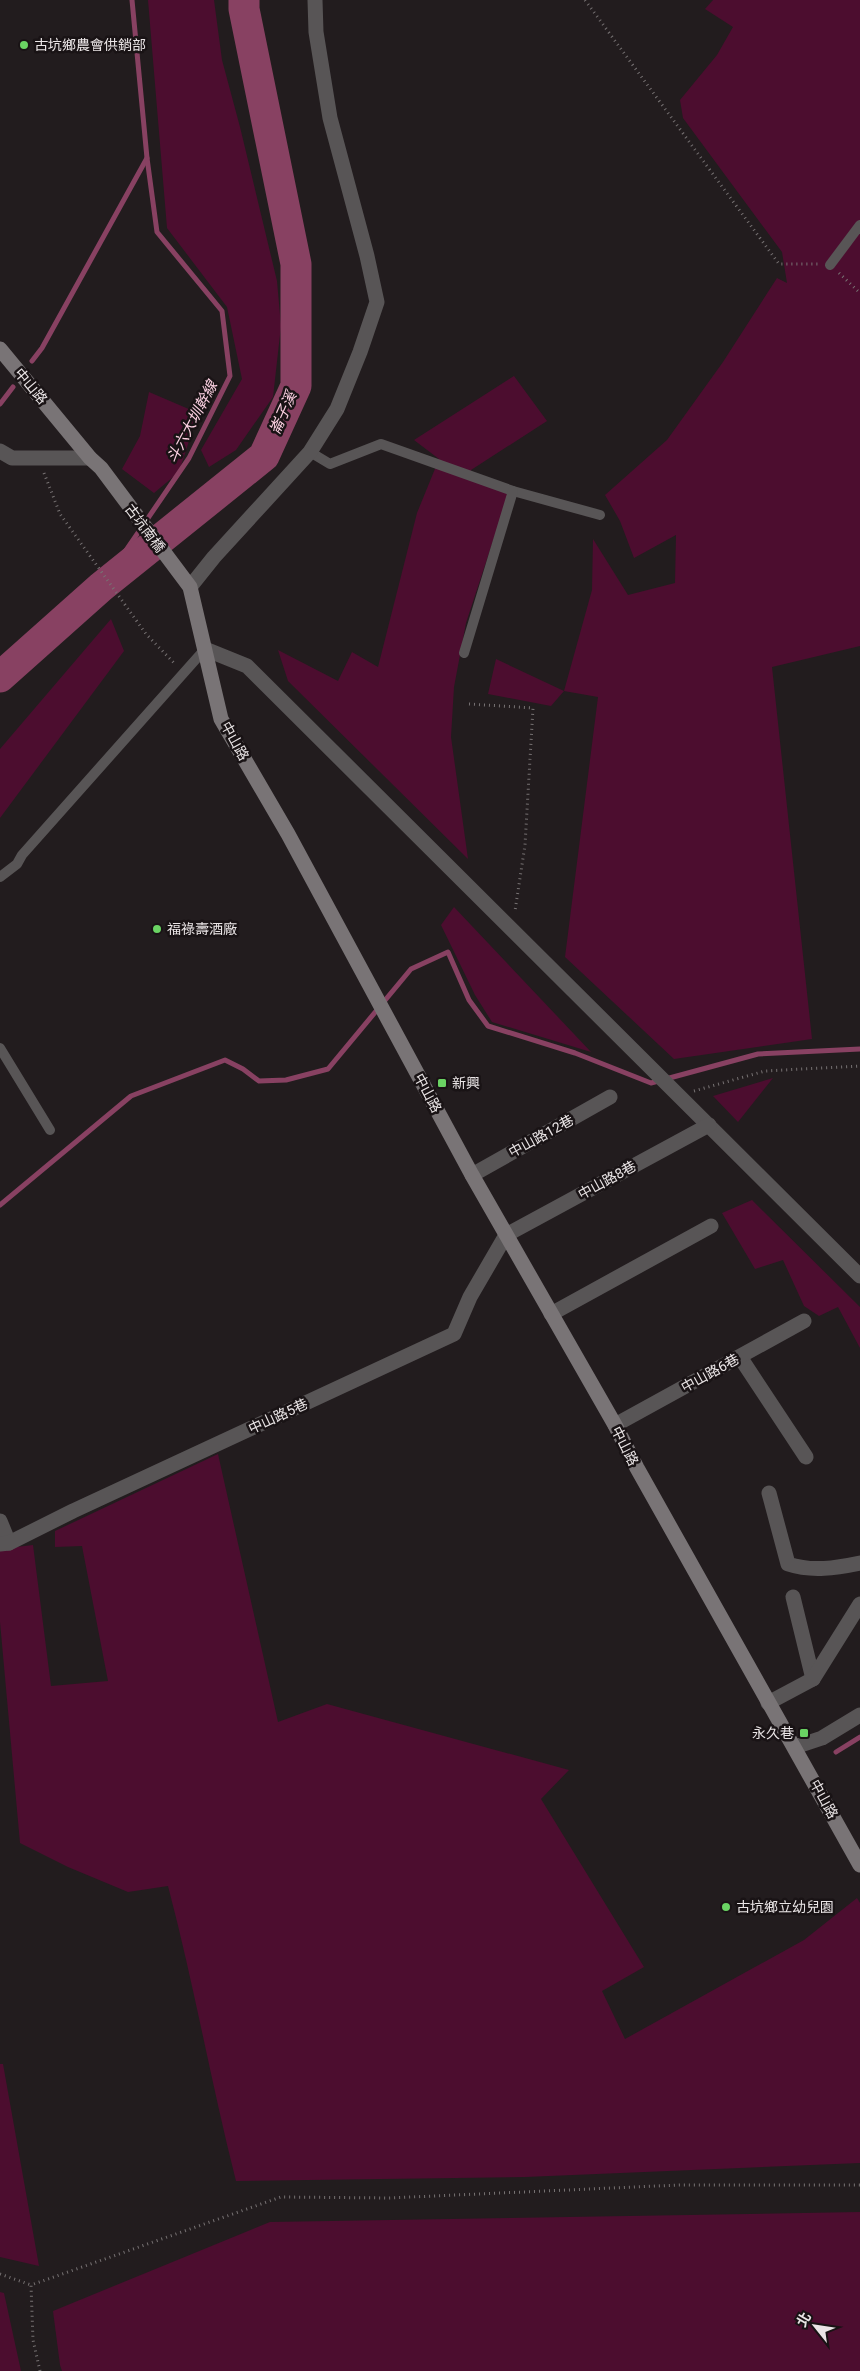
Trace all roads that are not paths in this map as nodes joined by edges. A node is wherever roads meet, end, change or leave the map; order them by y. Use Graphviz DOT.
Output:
graph roads {
  1 [pos="315,0"];
  2 [pos="860,225"];
  3 [pos="830,265"];
  4 [pos="0,348"];
  5 [pos="0,451"];
  6 [pos="310,452"];
  7 [pos="96,463"];
  8 [pos="514,491"];
  9 [pos="600,515"];
  10 [pos="190,587"];
  11 [pos="205,649"];
  12 [pos="464,653"];
  13 [pos="0,877"];
  14 [pos="0,1048"];
  15 [pos="610,1097"];
  16 [pos="709,1124"];
  17 [pos="50,1130"];
  18 [pos="472,1175"];
  19 [pos="711,1226"];
  20 [pos="506,1235"];
  21 [pos="860,1276"];
  22 [pos="551,1314"];
  23 [pos="804,1321"];
  24 [pos="740,1357"];
  25 [pos="615,1425"];
  26 [pos="806,1457"];
  27 [pos="770,1493"];
  28 [pos="0,1520"];
  29 [pos="4,1543"];
  30 [pos="860,1563"];
  31 [pos="793,1598"];
  32 [pos="860,1604"];
  33 [pos="813,1679"];
  34 [pos="768,1703"];
  35 [pos="860,1714"];
  36 [pos="795,1747"];
  37 [pos="860,1865"];
  1 -- 6 [label="street"];
  2 -- 3 [label="lane"];
  4 -- 7 [label="main road, 中山路"];
  5 -- 7 [label="street"];
  6 -- 8 [label="lane"];
  6 -- 10 [label="street"];
  7 -- 10 [label="main road, 古坑南橋"];
  8 -- 9 [label="lane"];
  8 -- 12 [label="lane"];
  10 -- 11 [label="main road, 中山路"];
  11 -- 13 [label="lane"];
  11 -- 16 [label="street"];
  11 -- 18 [label="main road, 中山路"];
  14 -- 17 [label="lane"];
  15 -- 18 [label="street, 中山路12巷"];
  16 -- 20 [label="street, 中山路8巷"];
  16 -- 21 [label="street"];
  18 -- 20 [label="main road, 中山路"];
  19 -- 22 [label="street"];
  20 -- 22 [label="main road, 中山路"];
  20 -- 29 [label="street, 中山路5巷"];
  22 -- 25 [label="main road, 中山路"];
  23 -- 24 [label="street, 中山路6巷"];
  24 -- 25 [label="street, 中山路6巷"];
  24 -- 26 [label="street"];
  25 -- 34 [label="main road, 中山路"];
  27 -- 30 [label="street"];
  28 -- 29 [label="street"];
  31 -- 33 [label="street"];
  32 -- 33 [label="street"];
  33 -- 34 [label="street"];
  34 -- 36 [label="main road, 中山路"];
  35 -- 36 [label="street"];
  36 -- 37 [label="main road, 中山路"];
}
